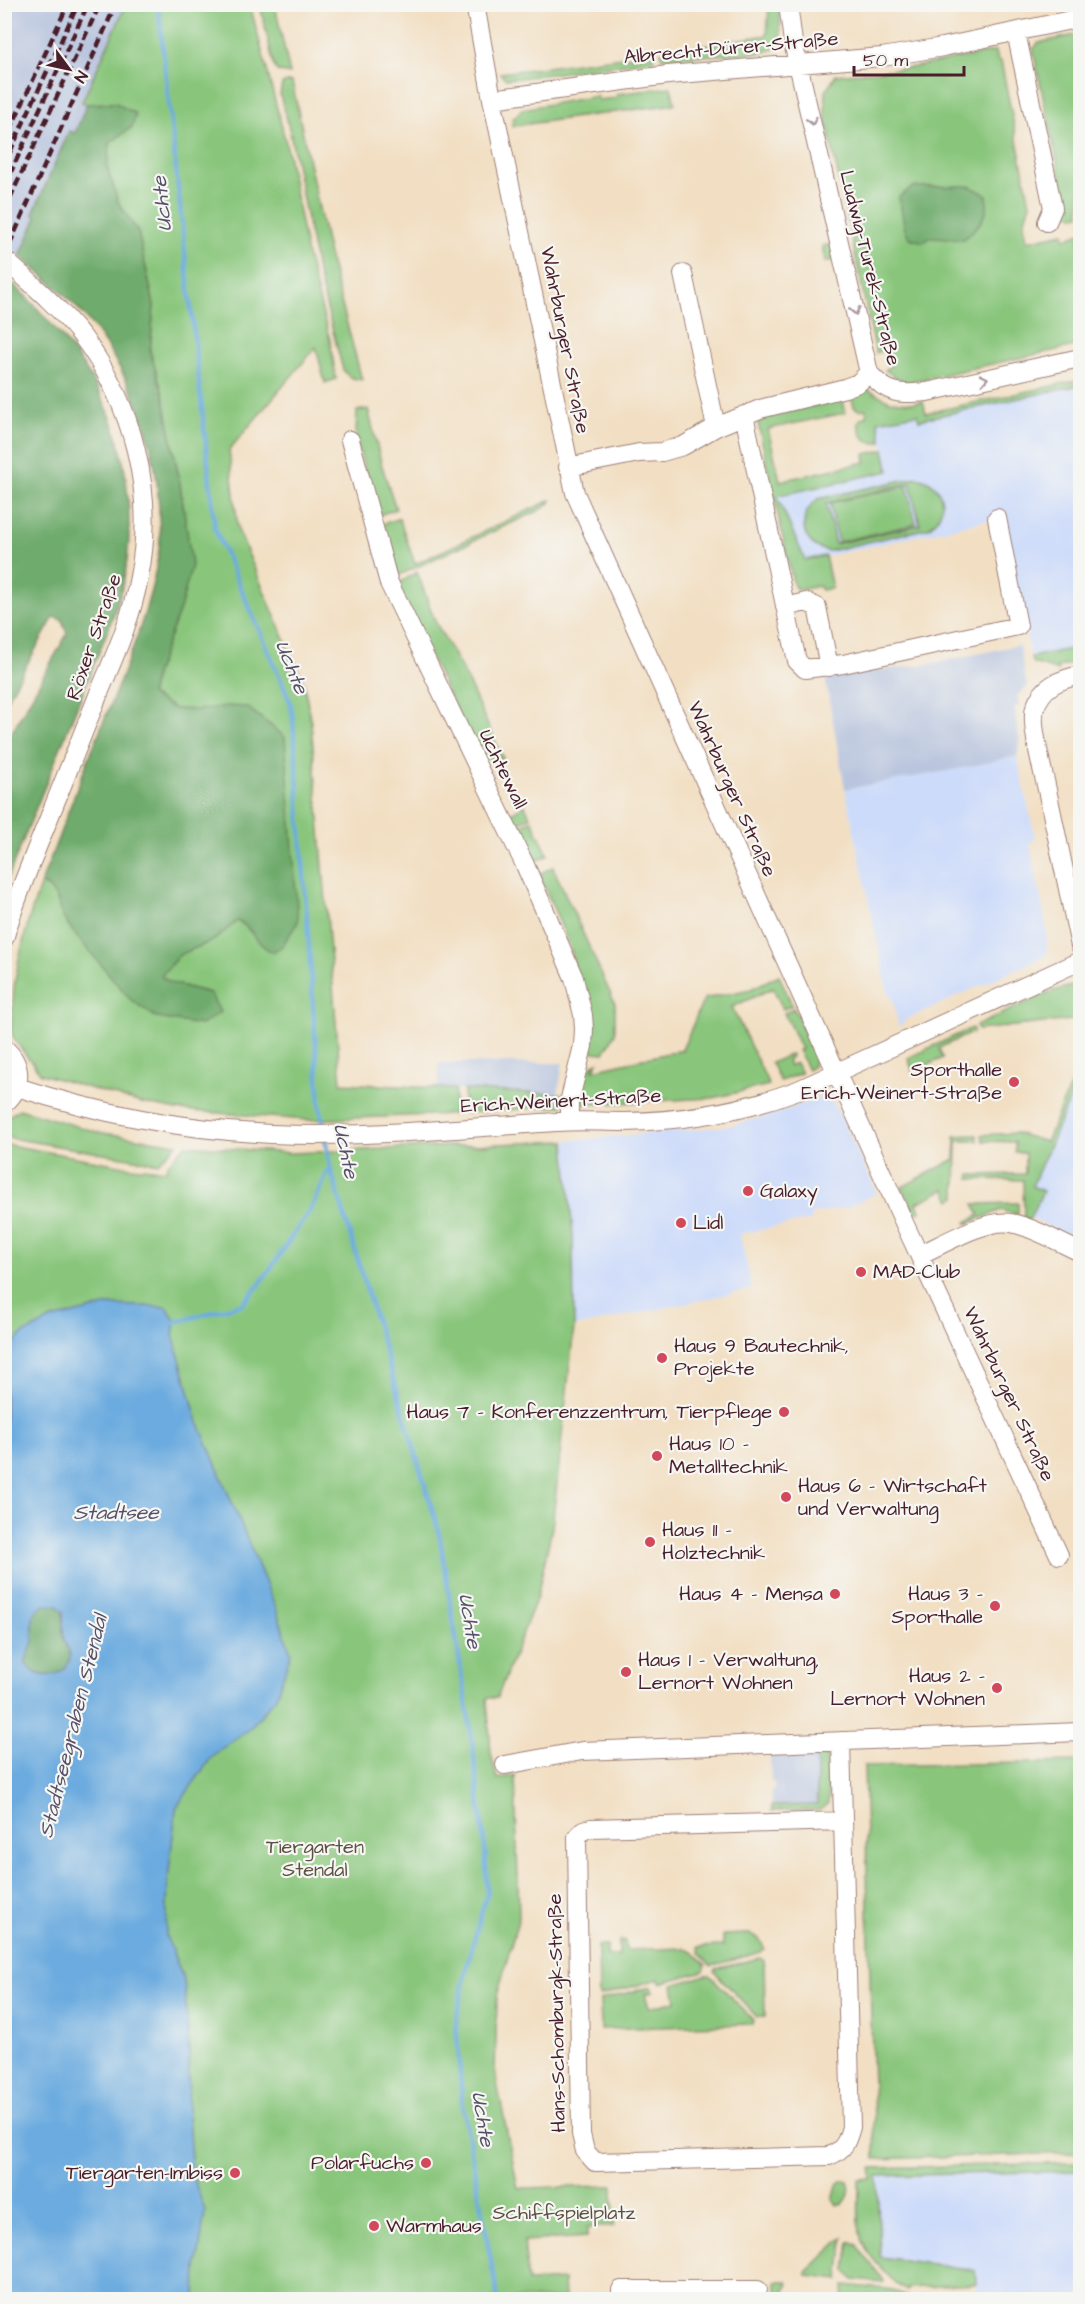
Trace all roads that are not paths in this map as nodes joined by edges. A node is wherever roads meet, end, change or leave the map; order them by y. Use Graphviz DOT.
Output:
graph roads {
  1 [pos="475,4"];
  2 [pos="788,4"];
  3 [pos="1080,18"];
  4 [pos="1016,32"];
  5 [pos="799,64"];
  6 [pos="492,99"];
  7 [pos="1047,222"];
  8 [pos="10,264"];
  9 [pos="683,274"];
  10 [pos="1080,358"];
  11 [pos="869,373"];
  12 [pos="744,415"];
  13 [pos="717,427"];
  14 [pos="350,440"];
  15 [pos="568,466"];
  16 [pos="997,518"];
  17 [pos="785,606"];
  18 [pos="829,667"];
  19 [pos="1080,675"];
  20 [pos="4,939"];
  21 [pos="1080,946"];
  22 [pos="1080,961"];
  23 [pos="4,1048"];
  24 [pos="836,1073"];
  25 [pos="17,1087"];
  26 [pos="4,1104"];
  27 [pos="569,1121"];
  28 [pos="1080,1252"];
  29 [pos="919,1255"];
  30 [pos="1059,1555"];
  31 [pos="1080,1732"];
  32 [pos="841,1741"];
  33 [pos="505,1765"];
  34 [pos="843,1821"];
  35 [pos="758,2290"];
  36 [pos="622,2300"];
  1 -- 6 [label="street, Wahrburger Straße"];
  2 -- 5 [label="street, Ludwig-Turek-Straße"];
  3 -- 4 [label="street, Albrecht-Dürer-Straße"];
  4 -- 5 [label="street, Albrecht-Dürer-Straße"];
  4 -- 7 [label="street"];
  5 -- 6 [label="street, Albrecht-Dürer-Straße"];
  5 -- 11 [label="street, Ludwig-Turek-Straße, one-way"];
  6 -- 15 [label="street, Wahrburger Straße"];
  8 -- 20 [label="street, Röxer Straße"];
  9 -- 13 [label="street"];
  11 -- 10 [label="street, Ludwig-Turek-Straße, one-way"];
  11 -- 12 [label="street"];
  12 -- 13 [label="street"];
  12 -- 17 [label="street"];
  13 -- 15 [label="street"];
  14 -- 27 [label="street, Uchtewall"];
  15 -- 24 [label="street, Wahrburger Straße"];
  16 -- 18 [label="street"];
  17 -- 18 [label="street"];
  17 -- 18 [label="street"];
  19 -- 21 [label="street"];
  22 -- 24 [label="street, Erich-Weinert-Straße"];
  23 -- 25 [label="street"];
  24 -- 27 [label="street, Erich-Weinert-Straße"];
  24 -- 29 [label="street, Wahrburger Straße"];
  25 -- 26 [label="street"];
  25 -- 27 [label="street, Erich-Weinert-Straße"];
  28 -- 29 [label="street"];
  29 -- 30 [label="street, Wahrburger Straße"];
  31 -- 32 [label="street"];
  32 -- 33 [label="street"];
  32 -- 34 [label="street, Hans-Schomburgk-Straße"];
  34 -- 34 [label="street, Hans-Schomburgk-Straße"];
  35 -- 36 [label="street"];
}
